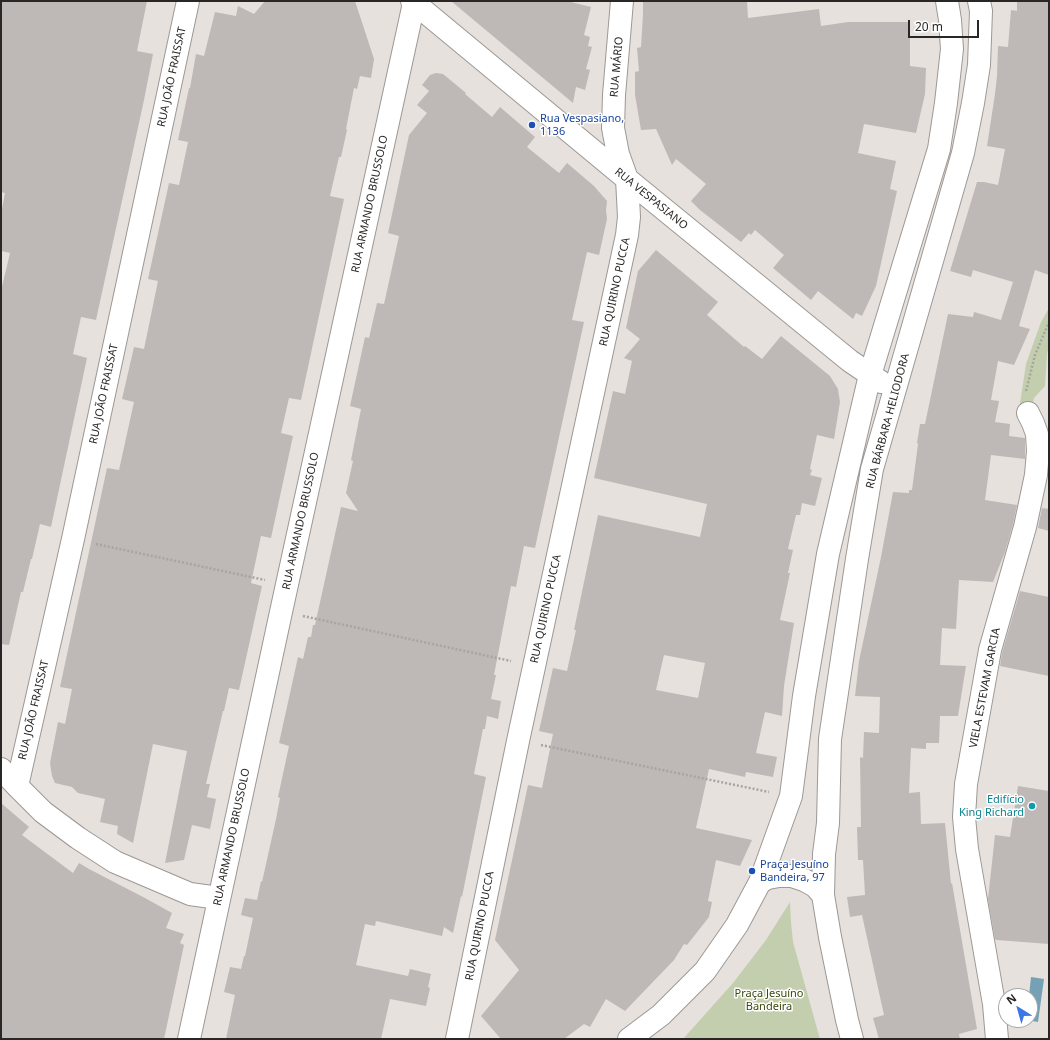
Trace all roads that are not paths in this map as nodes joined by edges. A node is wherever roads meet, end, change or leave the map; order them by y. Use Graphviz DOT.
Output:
graph roads {
  1 [pos="188,1"];
  2 [pos="622,1"];
  3 [pos="947,1"];
  4 [pos="979,1"];
  5 [pos="413,2"];
  6 [pos="626,179"];
  7 [pos="870,375"];
  8 [pos="895,390"];
  9 [pos="1028,413"];
  10 [pos="1,769"];
  11 [pos="17,786"];
  12 [pos="760,882"];
  13 [pos="823,895"];
  14 [pos="219,898"];
  15 [pos="637,1035"];
  16 [pos="189,1039"];
  17 [pos="457,1039"];
  18 [pos="852,1039"];
  19 [pos="997,1039"];
  1 -- 11 [label="street, RUA JOÃO FRAISSAT"];
  2 -- 6 [label="street, RUA MÁRIO"];
  3 -- 7 [label="street"];
  4 -- 8 [label="street, RUA BÁRBARA HELIODORA"];
  5 -- 6 [label="street, RUA VESPASIANO"];
  5 -- 14 [label="street, RUA ARMANDO BRUSSOLO"];
  6 -- 7 [label="street, RUA VESPASIANO"];
  6 -- 17 [label="street, RUA QUIRINO PUCCA"];
  7 -- 8 [label="street, RUA VESPASIANO"];
  7 -- 12 [label="street"];
  8 -- 13 [label="street, RUA BÁRBARA HELIODORA"];
  9 -- 19 [label="street, VIELA ESTEVAM GARCIA"];
  10 -- 11 [label="street"];
  11 -- 14 [label="street"];
  12 -- 13 [label="street"];
  12 -- 15 [label="street"];
  13 -- 18 [label="street"];
  14 -- 16 [label="street, RUA ARMANDO BRUSSOLO"];
}
